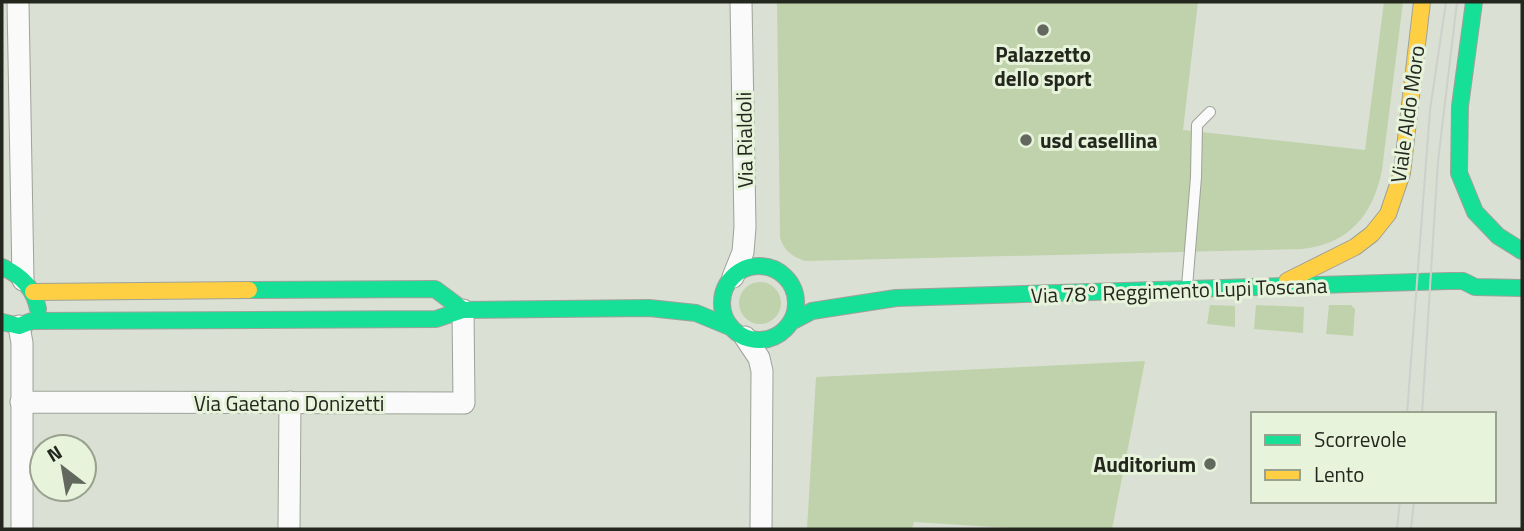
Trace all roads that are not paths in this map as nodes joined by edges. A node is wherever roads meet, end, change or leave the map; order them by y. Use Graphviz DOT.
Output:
graph roads {
  1 [pos="18,2"];
  2 [pos="741,2"];
  3 [pos="1422,2"];
  4 [pos="1474,2"];
  5 [pos="1210,112"];
  6 [pos="1522,251"];
  7 [pos="2,267"];
  8 [pos="1487,271"];
  9 [pos="733,277"];
  10 [pos="788,280"];
  11 [pos="1463,281"];
  12 [pos="28,286"];
  13 [pos="1274,287"];
  14 [pos="812,288"];
  15 [pos="1522,288"];
  16 [pos="706,289"];
  17 [pos="1187,289"];
  18 [pos="844,292"];
  19 [pos="684,296"];
  20 [pos="896,298"];
  21 [pos="649,308"];
  22 [pos="463,310"];
  23 [pos="791,322"];
  24 [pos="18,323"];
  25 [pos="738,332"];
  26 [pos="21,402"];
  27 [pos="290,402"];
  28 [pos="22,529"];
  29 [pos="289,529"];
  30 [pos="761,529"];
  1 -- 12 [label="street"];
  2 -- 9 [label="street, Via Rialdoli"];
  3 -- 13 [label="street, Viale Aldo Moro"];
  4 -- 6 [label="street"];
  5 -- 17 [label="lane"];
  7 -- 12 [label="street"];
  8 -- 11 [label="street, Via 78° Reggimento Lupi Toscana"];
  9 -- 10 [label="street"];
  9 -- 16 [label="street"];
  9 -- 25 [label="street, Via Rialdoli"];
  10 -- 14 [label="street"];
  10 -- 23 [label="street"];
  11 -- 13 [label="street, Via 78° Reggimento Lupi Toscana"];
  11 -- 15 [label="street, Via 78° Reggimento Lupi Toscana"];
  12 -- 22 [label="street"];
  12 -- 24 [label="street"];
  13 -- 17 [label="street, Via 78° Reggimento Lupi Toscana"];
  17 -- 20 [label="street, Via 78° Reggimento Lupi Toscana"];
  18 -- 20 [label="street, Via 78° Reggimento Lupi Toscana"];
  19 -- 21 [label="street"];
  20 -- 23 [label="street, Via 78° Reggimento Lupi Toscana"];
  21 -- 22 [label="street"];
  21 -- 25 [label="street"];
  22 -- 24 [label="street"];
  22 -- 27 [label="street, Via Gaetano Donizetti"];
  23 -- 25 [label="street"];
  24 -- 26 [label="street"];
  25 -- 30 [label="street, Via Rialdoli"];
  26 -- 27 [label="street, Via Gaetano Donizetti"];
  26 -- 28 [label="street"];
  27 -- 29 [label="street"];
}
